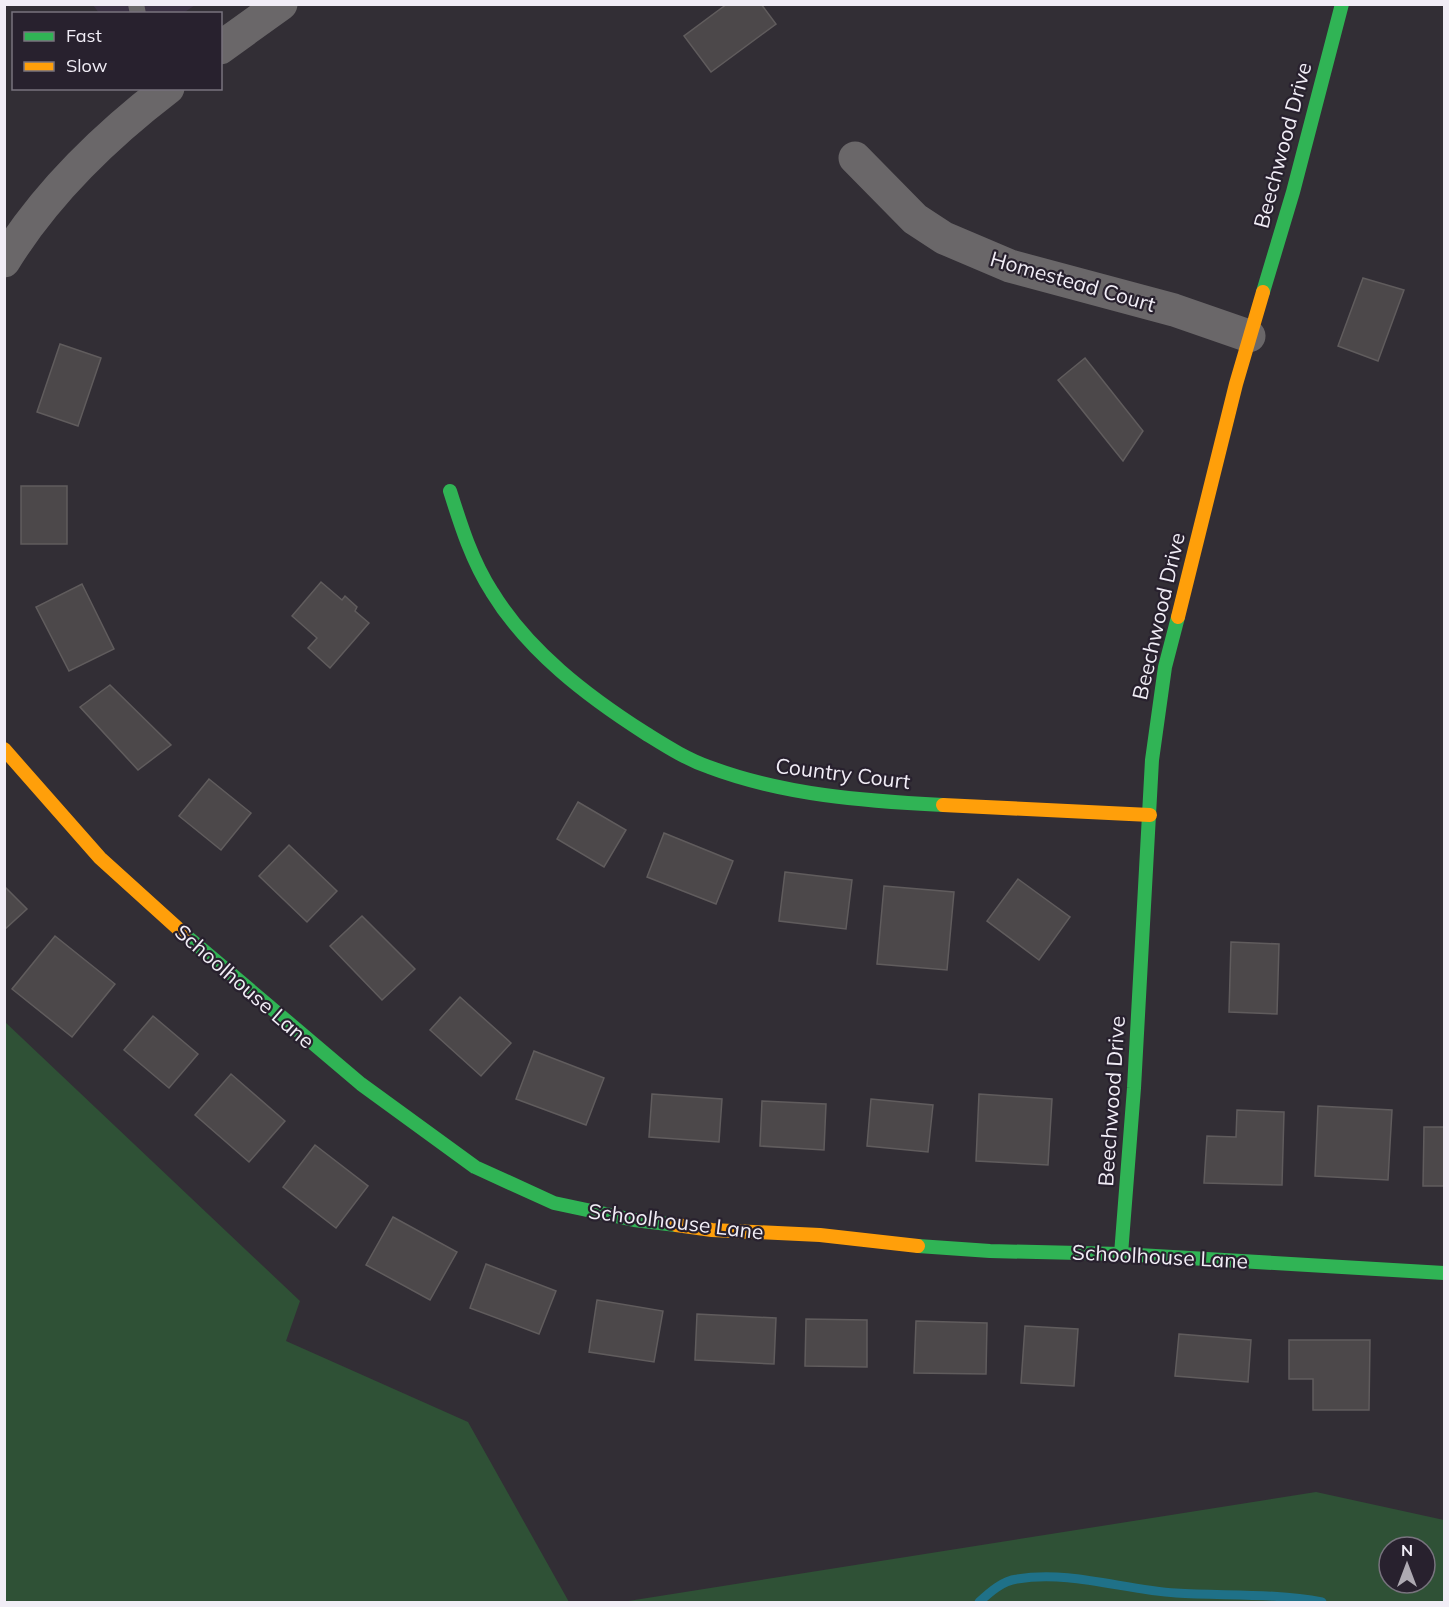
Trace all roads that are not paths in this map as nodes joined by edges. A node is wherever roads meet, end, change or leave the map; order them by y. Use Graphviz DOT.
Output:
graph roads {
  1 [pos="280,4"];
  2 [pos="1342,4"];
  3 [pos="222,47"];
  4 [pos="166,90"];
  5 [pos="855,158"];
  6 [pos="4,261"];
  7 [pos="1249,336"];
  8 [pos="450,492"];
  9 [pos="4,748"];
  10 [pos="1150,816"];
  11 [pos="1121,1254"];
  12 [pos="1444,1274"];
  1 -- 3 [label="street"];
  2 -- 7 [label="street, Beechwood Drive"];
  4 -- 6 [label="street"];
  5 -- 7 [label="street, Homestead Court"];
  7 -- 10 [label="street, Beechwood Drive"];
  8 -- 10 [label="street, Country Court"];
  9 -- 11 [label="street, Schoolhouse Lane"];
  10 -- 11 [label="street, Beechwood Drive"];
  11 -- 12 [label="street, Schoolhouse Lane"];
}
